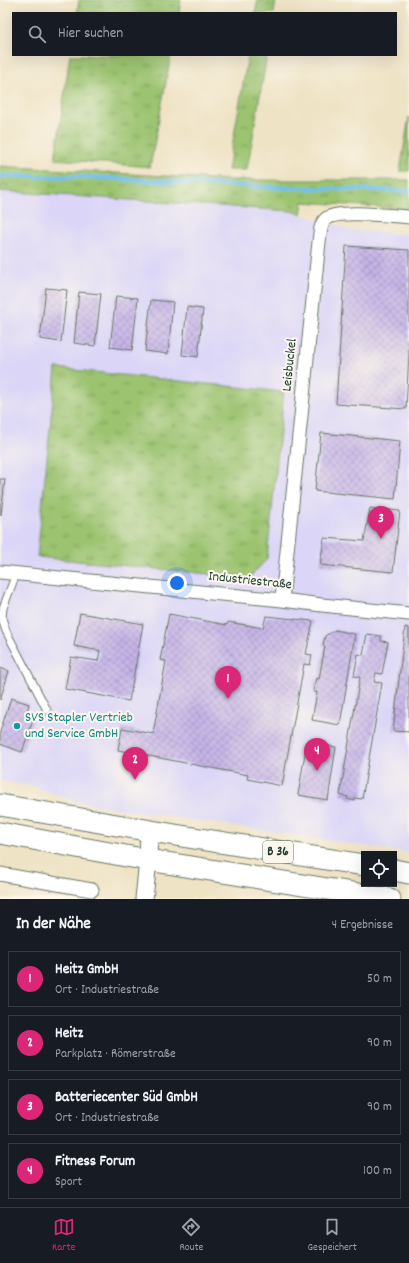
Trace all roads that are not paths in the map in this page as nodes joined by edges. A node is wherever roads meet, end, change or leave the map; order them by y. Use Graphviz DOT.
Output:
graph roads {
  1 [pos="409,217"];
  2 [pos="0,572"];
  3 [pos="16,574"];
  4 [pos="282,600"];
  5 [pos="409,614"];
  6 [pos="47,710"];
  7 [pos="0,805"];
  8 [pos="149,831"];
  9 [pos="0,833"];
  10 [pos="148,860"];
  11 [pos="361,865"];
  12 [pos="397,871"];
  13 [pos="409,873"];
  14 [pos="0,874"];
  15 [pos="92,890"];
  16 [pos="144,899"];
  17 [pos="390,899"];
  1 -- 4 [label="street, Leisbuckel"];
  2 -- 3 [label="street, Industriestraße"];
  3 -- 4 [label="street, Industriestraße"];
  3 -- 6 [label="lane"];
  4 -- 5 [label="street, Industriestraße"];
  7 -- 8 [label="main road, B 36"];
  8 -- 10 [label="street"];
  8 -- 11 [label="main road, B 36"];
  9 -- 10 [label="main road, B 36"];
  10 -- 16 [label="street"];
  10 -- 17 [label="main road, B 36"];
  12 -- 13 [label="main road"];
  14 -- 15 [label="street"];
}
